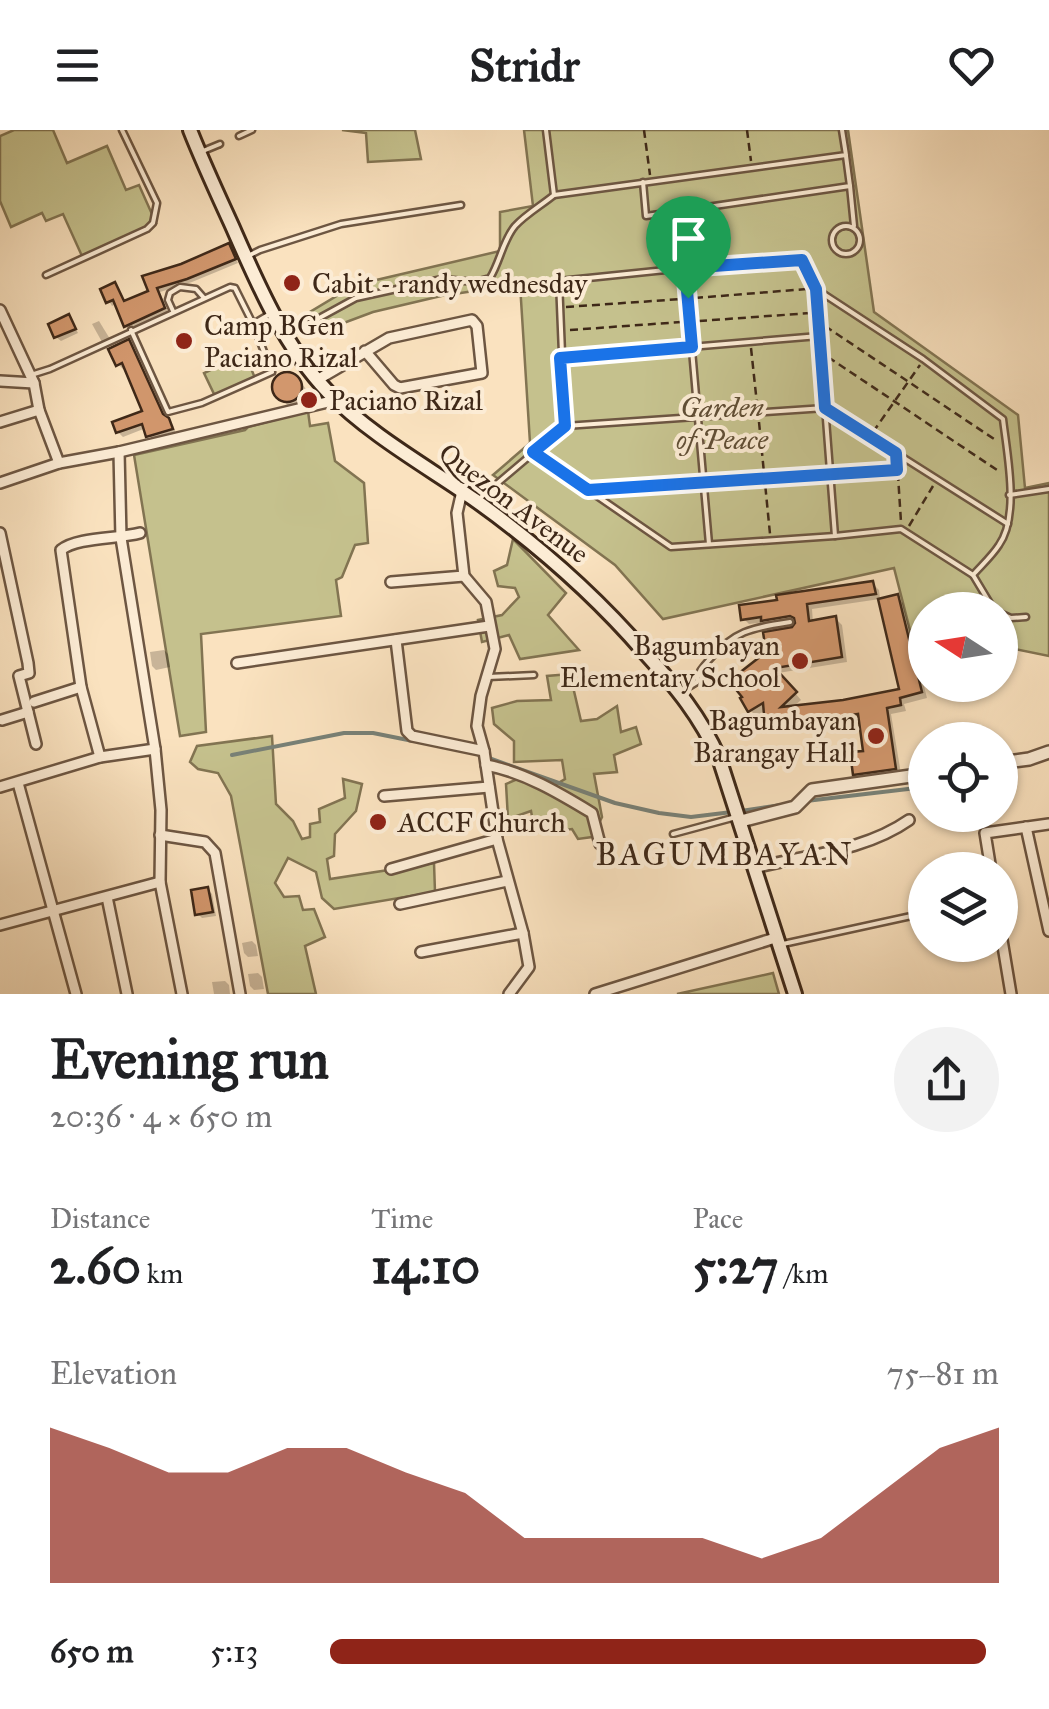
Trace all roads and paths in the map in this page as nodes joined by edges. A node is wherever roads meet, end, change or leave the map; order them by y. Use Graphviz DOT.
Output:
graph roads {
  1 [pos="122,130"];
  2 [pos="190,130"];
  3 [pos="252,130"];
  4 [pos="546,130"];
  5 [pos="644,130"];
  6 [pos="747,130"];
  7 [pos="842,130"];
  8 [pos="239,136"];
  9 [pos="220,144"];
  10 [pos="199,153"];
  11 [pos="846,155"];
  12 [pos="752,168"];
  13 [pos="651,181"];
  14 [pos="643,182"];
  15 [pos="850,186"];
  16 [pos="554,195"];
  17 [pos="461,206"];
  18 [pos="854,229"];
  19 [pos="246,258"];
  20 [pos="685,268"];
  21 [pos="46,275"];
  22 [pos="816,289"];
  23 [pos="204,298"];
  24 [pos="0,310"];
  25 [pos="174,311"];
  26 [pos="273,312"];
  27 [pos="818,321"];
  28 [pos="253,324"];
  29 [pos="131,330"];
  30 [pos="820,336"];
  31 [pos="286,337"];
  32 [pos="751,342"];
  33 [pos="692,347"];
  34 [pos="365,352"];
  35 [pos="821,352"];
  36 [pos="560,358"];
  37 [pos="923,359"];
  38 [pos="32,379"];
  39 [pos="318,380"];
  40 [pos="0,381"];
  41 [pos="908,382"];
  42 [pos="336,400"];
  43 [pos="894,402"];
  44 [pos="825,408"];
  45 [pos="39,410"];
  46 [pos="758,413"];
  47 [pos="698,417"];
  48 [pos="0,422"];
  49 [pos="565,426"];
  50 [pos="870,436"];
  51 [pos="1006,448"];
  52 [pos="119,452"];
  53 [pos="533,452"];
  54 [pos="896,453"];
  55 [pos="59,464"];
  56 [pos="897,470"];
  57 [pos="830,473"];
  58 [pos="764,478"];
  59 [pos="1010,478"];
  60 [pos="938,479"];
  61 [pos="704,482"];
  62 [pos="0,483"];
  63 [pos="588,490"];
  64 [pos="1049,490"];
  65 [pos="462,491"];
  66 [pos="1009,495"];
  67 [pos="476,501"];
  68 [pos="1008,524"];
  69 [pos="904,530"];
  70 [pos="0,533"];
  71 [pos="140,533"];
  72 [pos="835,536"];
  73 [pos="122,538"];
  74 [pos="770,540"];
  75 [pos="709,544"];
  76 [pos="973,575"];
  77 [pos="464,576"];
  78 [pos="391,582"];
  79 [pos="983,592"];
  80 [pos="1026,617"];
  81 [pos="1018,618"];
  82 [pos="790,622"];
  83 [pos="490,626"];
  84 [pos="396,640"];
  85 [pos="237,664"];
  86 [pos="534,675"];
  87 [pos="488,677"];
  88 [pos="82,687"];
  89 [pos="680,692"];
  90 [pos="34,702"];
  91 [pos="28,712"];
  92 [pos="2,720"];
  93 [pos="36,744"];
  94 [pos="154,749"];
  95 [pos="484,750"];
  96 [pos="1049,752"];
  97 [pos="100,757"];
  98 [pos="1018,761"];
  99 [pos="486,765"];
  100 [pos="908,776"];
  101 [pos="18,783"];
  102 [pos="489,787"];
  103 [pos="0,788"];
  104 [pos="384,796"];
  105 [pos="740,819"];
  106 [pos="908,821"];
  107 [pos="1049,824"];
  108 [pos="1026,827"];
  109 [pos="673,834"];
  110 [pos="160,835"];
  111 [pos="497,839"];
  112 [pos="600,844"];
  113 [pos="988,852"];
  114 [pos="754,868"];
  115 [pos="391,869"];
  116 [pos="507,880"];
  117 [pos="160,882"];
  118 [pos="107,897"];
  119 [pos="400,904"];
  120 [pos="52,910"];
  121 [pos="908,917"];
  122 [pos="0,926"];
  123 [pos="1049,932"];
  124 [pos="523,933"];
  125 [pos="776,942"];
  126 [pos="421,952"];
  127 [pos="1006,962"];
  128 [pos="623,990"];
  129 [pos="76,994"];
  130 [pos="127,994"];
  131 [pos="182,994"];
  132 [pos="240,994"];
  133 [pos="509,994"];
  134 [pos="595,994"];
  135 [pos="794,994"];
  136 [pos="1011,994"];
  1 -- 21 [label="lane"];
  2 -- 10 [label="main road, Quezon Avenue"];
  3 -- 8 [label="lane"];
  4 -- 16 [label="lane"];
  5 -- 13 [label="path"];
  6 -- 12 [label="path"];
  7 -- 11 [label="lane"];
  9 -- 10 [label="lane"];
  10 -- 19 [label="main road, Quezon Avenue"];
  11 -- 12 [label="lane"];
  11 -- 15 [label="lane"];
  12 -- 13 [label="lane"];
  13 -- 14 [label="lane"];
  14 -- 15 [label="lane"];
  14 -- 16 [label="lane"];
  15 -- 18 [label="lane"];
  16 -- 31 [label="lane"];
  17 -- 19 [label="lane"];
  18 -- 18 [label="lane"];
  19 -- 26 [label="main road, Quezon Avenue"];
  20 -- 22 [label="lane"];
  20 -- 33 [label="lane"];
  20 -- 36 [label="lane"];
  22 -- 27 [label="lane"];
  22 -- 37 [label="lane"];
  23 -- 25 [label="lane"];
  23 -- 25 [label="lane"];
  23 -- 28 [label="lane"];
  24 -- 38 [label="street"];
  25 -- 29 [label="lane"];
  26 -- 28 [label="lane"];
  26 -- 31 [label="main road, Quezon Avenue"];
  27 -- 30 [label="lane"];
  27 -- 41 [label="path"];
  28 -- 29 [label="lane"];
  29 -- 38 [label="lane"];
  30 -- 32 [label="lane"];
  30 -- 35 [label="lane"];
  31 -- 39 [label="main road, Quezon Avenue"];
  32 -- 33 [label="lane"];
  32 -- 46 [label="path"];
  33 -- 36 [label="lane"];
  33 -- 47 [label="lane"];
  34 -- 34 [label="street"];
  34 -- 39 [label="street"];
  35 -- 43 [label="path"];
  35 -- 44 [label="lane"];
  36 -- 49 [label="lane"];
  37 -- 41 [label="path"];
  37 -- 51 [label="lane"];
  38 -- 40 [label="street"];
  38 -- 45 [label="street"];
  39 -- 42 [label="main road, Quezon Avenue"];
  41 -- 43 [label="path"];
  41 -- 51 [label="path"];
  42 -- 52 [label="street"];
  42 -- 65 [label="main road, Quezon Avenue"];
  43 -- 50 [label="path"];
  43 -- 59 [label="path"];
  44 -- 46 [label="lane"];
  44 -- 50 [label="lane"];
  44 -- 57 [label="lane"];
  45 -- 48 [label="street"];
  45 -- 55 [label="street"];
  46 -- 47 [label="lane"];
  46 -- 58 [label="path"];
  47 -- 49 [label="lane"];
  47 -- 61 [label="lane"];
  49 -- 53 [label="lane"];
  50 -- 54 [label="lane"];
  51 -- 59 [label="lane"];
  52 -- 55 [label="street"];
  52 -- 73 [label="street"];
  53 -- 63 [label="lane"];
  53 -- 67 [label="lane"];
  54 -- 56 [label="path"];
  54 -- 60 [label="lane"];
  55 -- 62 [label="street"];
  56 -- 57 [label="path"];
  56 -- 69 [label="path"];
  57 -- 58 [label="path"];
  57 -- 72 [label="lane"];
  58 -- 61 [label="path"];
  58 -- 74 [label="path"];
  59 -- 66 [label="lane"];
  60 -- 68 [label="lane"];
  60 -- 69 [label="path"];
  61 -- 63 [label="path"];
  61 -- 75 [label="lane"];
  63 -- 75 [label="lane"];
  64 -- 66 [label="lane"];
  65 -- 67 [label="main road, Quezon Avenue"];
  65 -- 77 [label="street"];
  66 -- 68 [label="lane"];
  67 -- 89 [label="main road, Quezon Avenue"];
  68 -- 76 [label="lane"];
  69 -- 72 [label="lane"];
  69 -- 76 [label="lane"];
  70 -- 91 [label="street"];
  71 -- 73 [label="street"];
  72 -- 74 [label="lane"];
  73 -- 88 [label="street"];
  73 -- 94 [label="street"];
  74 -- 75 [label="lane"];
  76 -- 79 [label="lane"];
  77 -- 78 [label="street"];
  77 -- 83 [label="street"];
  80 -- 81 [label="lane"];
  82 -- 89 [label="lane"];
  83 -- 84 [label="street"];
  83 -- 87 [label="street"];
  84 -- 85 [label="street"];
  84 -- 95 [label="street"];
  86 -- 87 [label="lane"];
  87 -- 95 [label="street"];
  88 -- 90 [label="street"];
  88 -- 97 [label="street"];
  89 -- 105 [label="main road, Quezon Avenue"];
  91 -- 92 [label="street"];
  91 -- 93 [label="street"];
  94 -- 97 [label="street"];
  94 -- 110 [label="street"];
  95 -- 99 [label="street"];
  96 -- 98 [label="street"];
  97 -- 101 [label="street"];
  99 -- 102 [label="street"];
  99 -- 112 [label="street"];
  100 -- 105 [label="street"];
  101 -- 103 [label="street"];
  101 -- 120 [label="street"];
  102 -- 104 [label="street"];
  102 -- 111 [label="street"];
  105 -- 109 [label="lane"];
  105 -- 114 [label="main road, Quezon Avenue"];
  106 -- 114 [label="street"];
  107 -- 108 [label="street"];
  108 -- 113 [label="street"];
  108 -- 123 [label="street"];
  110 -- 117 [label="street"];
  110 -- 132 [label="street"];
  111 -- 115 [label="street"];
  111 -- 116 [label="street"];
  114 -- 125 [label="main road, Quezon Avenue"];
  116 -- 119 [label="street"];
  116 -- 124 [label="street"];
  117 -- 118 [label="street"];
  117 -- 131 [label="street"];
  118 -- 120 [label="street"];
  118 -- 130 [label="street"];
  120 -- 122 [label="street"];
  120 -- 129 [label="street"];
  121 -- 125 [label="lane"];
  124 -- 126 [label="street"];
  124 -- 133 [label="street"];
  125 -- 128 [label="street"];
  125 -- 135 [label="main road, Quezon Avenue"];
  127 -- 136 [label="street"];
  128 -- 134 [label="street"];
}
